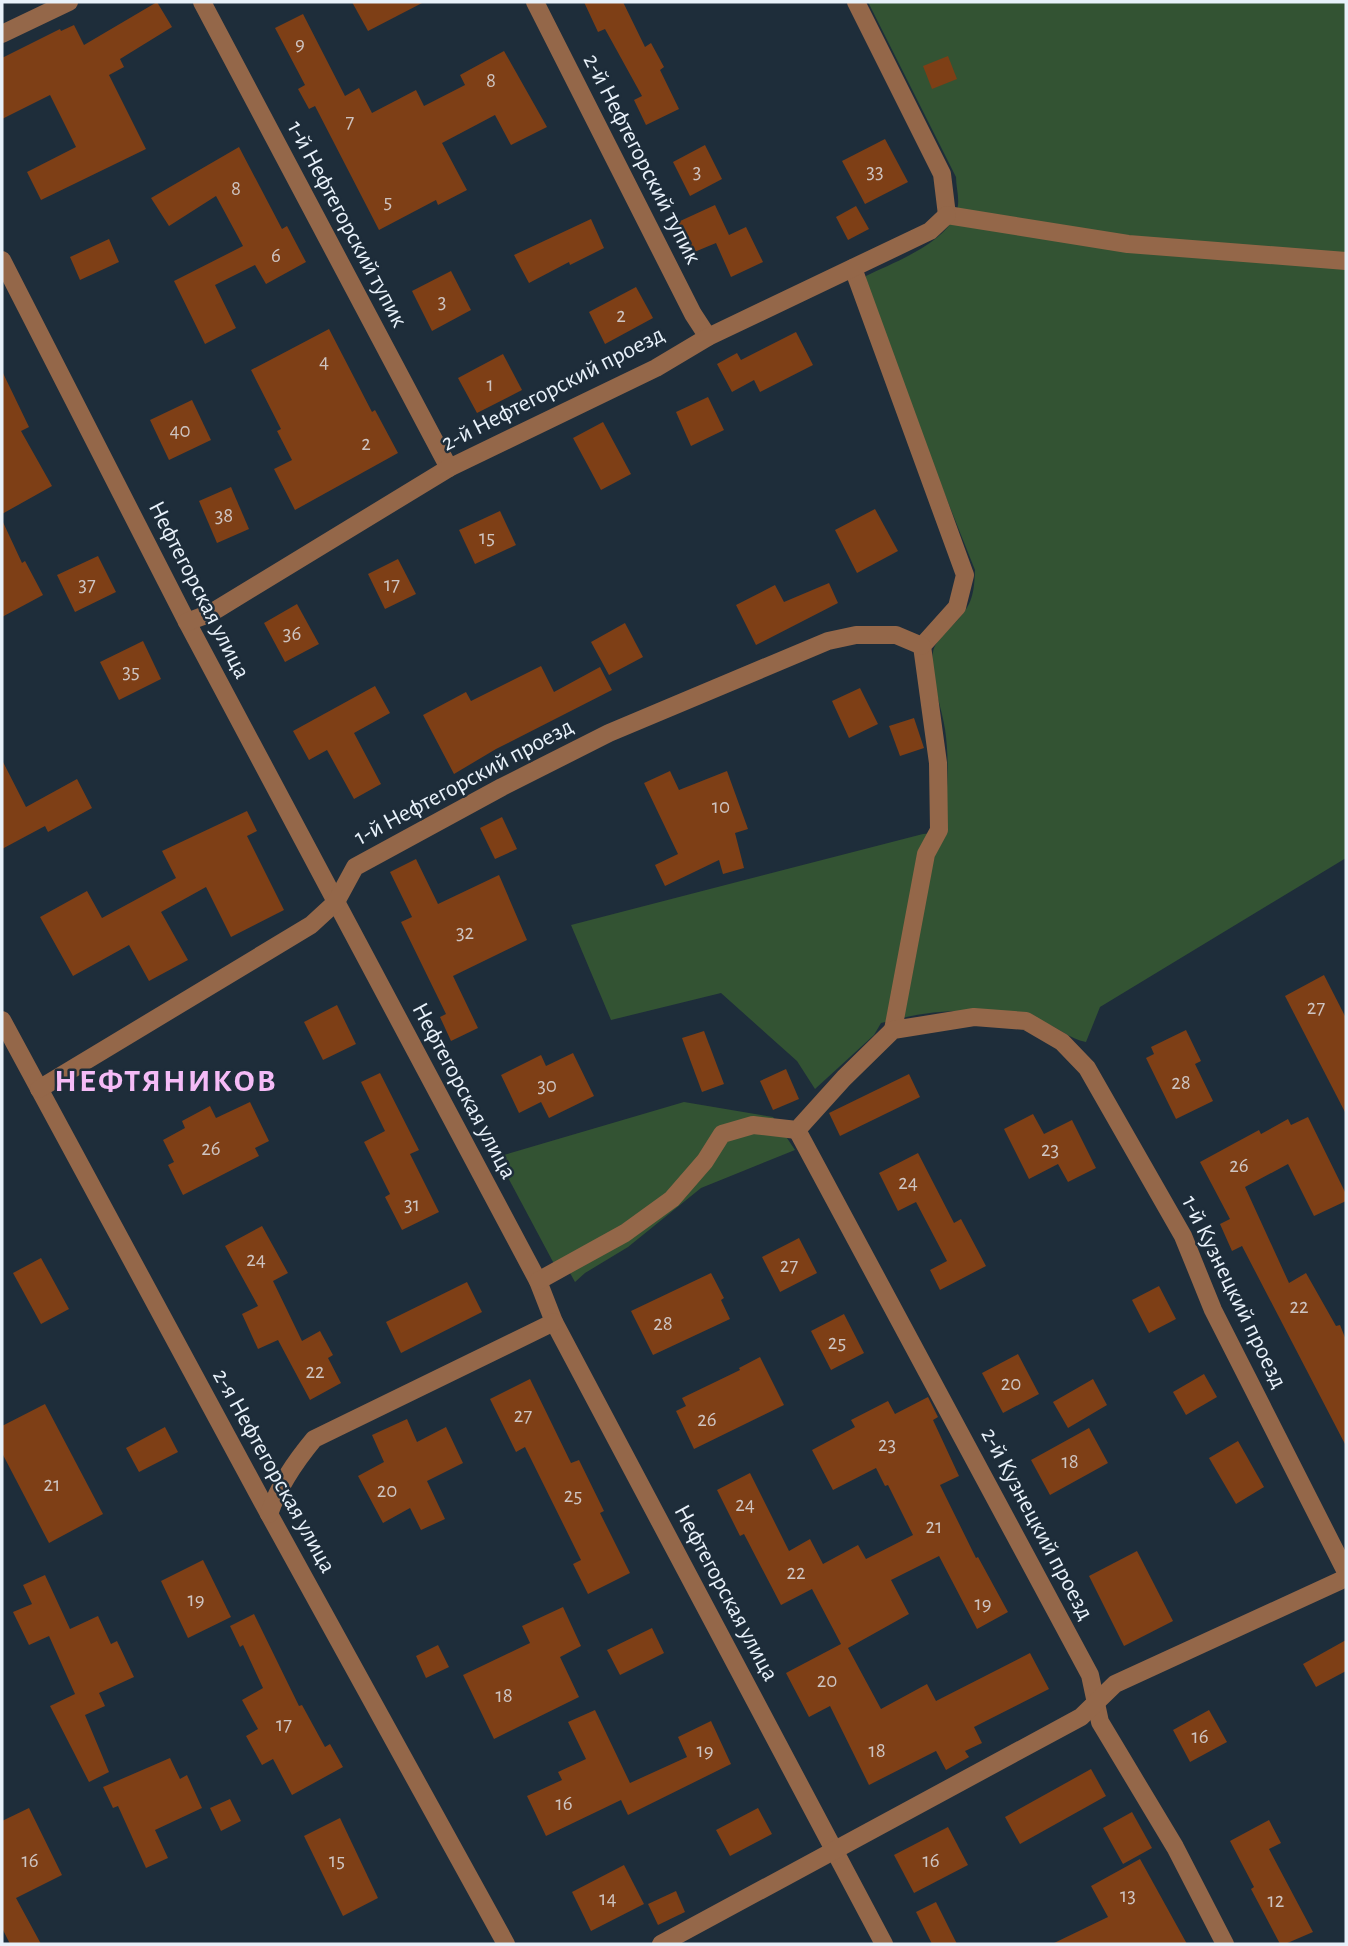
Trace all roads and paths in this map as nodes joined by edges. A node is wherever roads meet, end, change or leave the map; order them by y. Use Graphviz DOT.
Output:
graph roads {
  1 [pos="69,2"];
  2 [pos="202,2"];
  3 [pos="535,2"];
  4 [pos="856,2"];
  5 [pos="2,34"];
  6 [pos="947,215"];
  7 [pos="2,260"];
  8 [pos="1346,261"];
  9 [pos="853,268"];
  10 [pos="708,337"];
  11 [pos="449,468"];
  12 [pos="187,622"];
  13 [pos="922,646"];
  14 [pos="336,902"];
  15 [pos="2,1020"];
  16 [pos="893,1030"];
  17 [pos="39,1089"];
  18 [pos="797,1130"];
  19 [pos="538,1281"];
  20 [pos="554,1322"];
  21 [pos="269,1514"];
  22 [pos="1346,1572"];
  23 [pos="1346,1578"];
  24 [pos="1097,1702"];
  25 [pos="834,1850"];
  26 [pos="506,1944"];
  27 [pos="661,1944"];
  28 [pos="884,1944"];
  29 [pos="1225,1944"];
  1 -- 5 [label="street"];
  2 -- 11 [label="street, 1-й Нефтегорский тупик"];
  3 -- 10 [label="street, 2-й Нефтегорский тупик"];
  4 -- 6 [label="street"];
  6 -- 8 [label="street"];
  6 -- 9 [label="street, 2-й Нефтегорский проезд"];
  7 -- 12 [label="street, Нефтегорская улица"];
  9 -- 10 [label="street, 2-й Нефтегорский проезд"];
  9 -- 13 [label="street"];
  10 -- 11 [label="street, 2-й Нефтегорский проезд"];
  11 -- 12 [label="street, 2-й Нефтегорский проезд"];
  12 -- 14 [label="street, Нефтегорская улица"];
  13 -- 14 [label="street, 1-й Нефтегорский проезд"];
  13 -- 16 [label="street"];
  14 -- 17 [label="street, 1-й Нефтегорский проезд"];
  14 -- 19 [label="street, Нефтегорская улица"];
  15 -- 17 [label="street, 2-я Нефтегорская улица"];
  16 -- 18 [label="street"];
  16 -- 22 [label="street, 1-й Кузнецкий проезд"];
  17 -- 21 [label="street, 2-я Нефтегорская улица"];
  18 -- 19 [label="street"];
  18 -- 24 [label="street, 2-й Кузнецкий проезд"];
  19 -- 20 [label="street, Нефтегорская улица"];
  20 -- 21 [label="street"];
  20 -- 25 [label="street, Нефтегорская улица"];
  21 -- 26 [label="street, 2-я Нефтегорская улица"];
  23 -- 24 [label="street"];
  24 -- 25 [label="street"];
  24 -- 29 [label="street, 2-й Кузнецкий проезд"];
  25 -- 27 [label="street"];
  25 -- 28 [label="street, Нефтегорская улица"];
}
